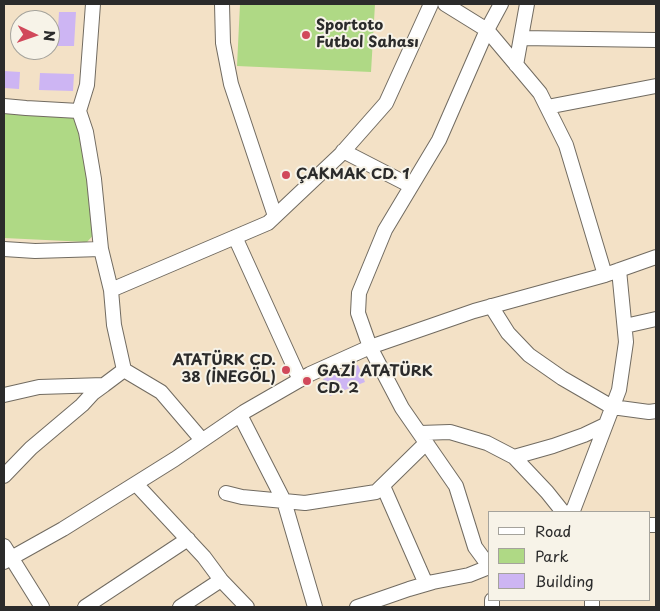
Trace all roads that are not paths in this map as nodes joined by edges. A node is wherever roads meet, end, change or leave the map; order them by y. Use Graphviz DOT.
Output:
graph roads {
  1 [pos="92,4"];
  2 [pos="222,4"];
  3 [pos="431,4"];
  4 [pos="445,4"];
  5 [pos="501,4"];
  6 [pos="527,4"];
  7 [pos="487,30"];
  8 [pos="521,38"];
  9 [pos="656,40"];
  10 [pos="516,65"];
  11 [pos="656,86"];
  12 [pos="4,106"];
  13 [pos="547,107"];
  14 [pos="79,111"];
  15 [pos="343,151"];
  16 [pos="411,186"];
  17 [pos="275,216"];
  18 [pos="235,237"];
  19 [pos="4,249"];
  20 [pos="101,249"];
  21 [pos="656,257"];
  22 [pos="619,270"];
  23 [pos="605,274"];
  24 [pos="111,290"];
  25 [pos="491,306"];
  26 [pos="656,319"];
  27 [pos="625,326"];
  28 [pos="370,347"];
  29 [pos="124,370"];
  30 [pos="300,380"];
  31 [pos="104,385"];
  32 [pos="4,395"];
  33 [pos="612,407"];
  34 [pos="656,411"];
  35 [pos="240,414"];
  36 [pos="605,426"];
  37 [pos="423,438"];
  38 [pos="202,440"];
  39 [pos="514,457"];
  40 [pos="4,476"];
  41 [pos="136,484"];
  42 [pos="383,486"];
  43 [pos="226,493"];
  44 [pos="284,501"];
  45 [pos="563,511"];
  46 [pos="572,511"];
  47 [pos="188,539"];
  48 [pos="4,546"];
  49 [pos="8,560"];
  50 [pos="488,565"];
  51 [pos="488,566"];
  52 [pos="221,580"];
  53 [pos="426,584"];
  54 [pos="42,607"];
  55 [pos="86,607"];
  56 [pos="180,607"];
  57 [pos="247,607"];
  58 [pos="315,607"];
  59 [pos="356,607"];
  1 -- 14 [label="street"];
  2 -- 17 [label="street"];
  3 -- 15 [label="street"];
  4 -- 7 [label="street"];
  5 -- 7 [label="street"];
  6 -- 8 [label="street"];
  7 -- 10 [label="street"];
  7 -- 16 [label="street"];
  8 -- 9 [label="street"];
  8 -- 10 [label="street"];
  10 -- 13 [label="street"];
  11 -- 13 [label="street"];
  12 -- 14 [label="street"];
  13 -- 23 [label="street"];
  14 -- 20 [label="street"];
  15 -- 16 [label="street"];
  15 -- 17 [label="street"];
  16 -- 28 [label="street"];
  17 -- 18 [label="street"];
  18 -- 24 [label="street"];
  18 -- 30 [label="street"];
  19 -- 20 [label="street"];
  20 -- 24 [label="street"];
  21 -- 22 [label="street"];
  22 -- 23 [label="street"];
  22 -- 27 [label="street"];
  23 -- 25 [label="street"];
  24 -- 29 [label="street"];
  25 -- 28 [label="street"];
  25 -- 33 [label="street"];
  26 -- 27 [label="street"];
  27 -- 33 [label="street"];
  28 -- 30 [label="street"];
  28 -- 37 [label="street"];
  29 -- 31 [label="street"];
  29 -- 38 [label="street"];
  30 -- 35 [label="street"];
  31 -- 32 [label="street"];
  31 -- 40 [label="street"];
  33 -- 34 [label="street"];
  33 -- 36 [label="street"];
  35 -- 38 [label="street"];
  35 -- 44 [label="street"];
  36 -- 39 [label="street"];
  36 -- 46 [label="street"];
  37 -- 39 [label="street"];
  37 -- 42 [label="street"];
  37 -- 50 [label="street"];
  38 -- 41 [label="street"];
  39 -- 45 [label="street"];
  41 -- 47 [label="street"];
  41 -- 49 [label="street"];
  42 -- 44 [label="street"];
  42 -- 53 [label="street"];
  43 -- 44 [label="street"];
  44 -- 58 [label="street"];
  47 -- 52 [label="street"];
  47 -- 55 [label="street"];
  48 -- 49 [label="street"];
  49 -- 54 [label="street"];
  51 -- 53 [label="street"];
  52 -- 56 [label="street"];
  52 -- 57 [label="street"];
  53 -- 59 [label="street"];
}
